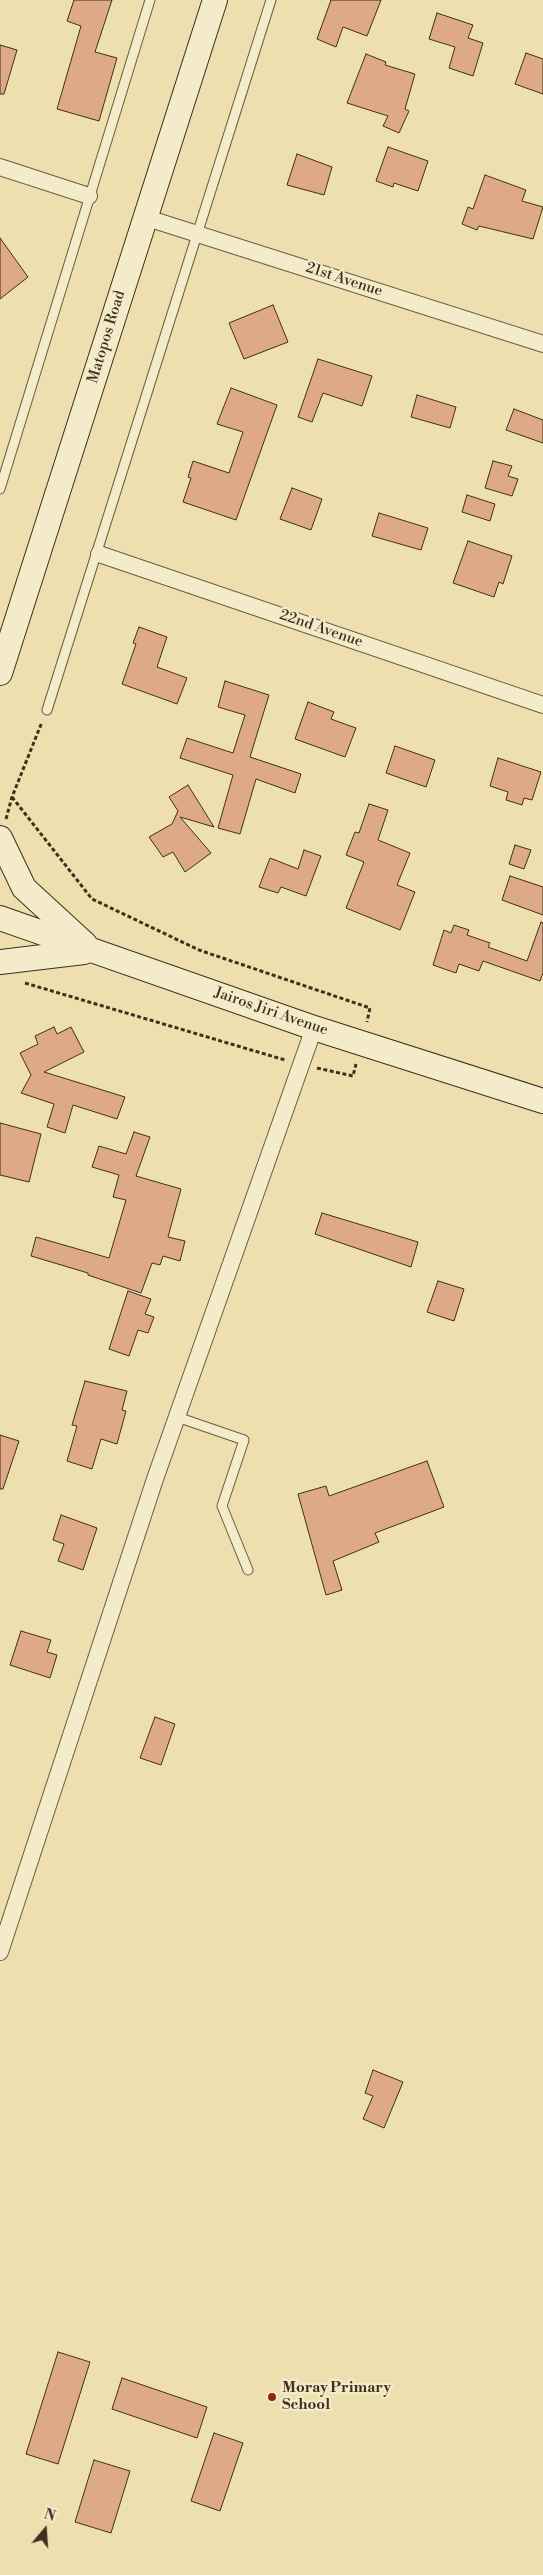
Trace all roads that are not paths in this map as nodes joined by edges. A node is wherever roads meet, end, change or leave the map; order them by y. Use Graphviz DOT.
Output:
graph roads {
  1 [pos="150,0"];
  2 [pos="215,0"];
  3 [pos="272,0"];
  4 [pos="0,167"];
  5 [pos="88,196"];
  6 [pos="144,217"];
  7 [pos="197,233"];
  8 [pos="543,344"];
  9 [pos="0,489"];
  10 [pos="99,554"];
  11 [pos="0,673"];
  12 [pos="543,705"];
  13 [pos="48,710"];
  14 [pos="0,839"];
  15 [pos="0,918"];
  16 [pos="93,951"];
  17 [pos="0,962"];
  18 [pos="314,1028"];
  19 [pos="543,1101"];
  20 [pos="177,1417"];
  21 [pos="248,1570"];
  22 [pos="0,1952"];
  1 -- 5 [label="lane"];
  2 -- 6 [label="main road, Matopos Road"];
  3 -- 7 [label="lane"];
  4 -- 5 [label="street"];
  5 -- 9 [label="lane"];
  6 -- 7 [label="street, 21st Avenue"];
  6 -- 11 [label="main road, Matopos Road"];
  7 -- 8 [label="street, 21st Avenue"];
  7 -- 10 [label="lane"];
  10 -- 12 [label="street, 22nd Avenue"];
  10 -- 13 [label="lane"];
  14 -- 16 [label="main road"];
  15 -- 16 [label="main road, Jairos Jiri Avenue"];
  16 -- 17 [label="main road"];
  16 -- 18 [label="main road, Jairos Jiri Avenue"];
  18 -- 19 [label="main road, Jairos Jiri Avenue"];
  18 -- 20 [label="street"];
  20 -- 21 [label="lane"];
  20 -- 22 [label="street"];
}
